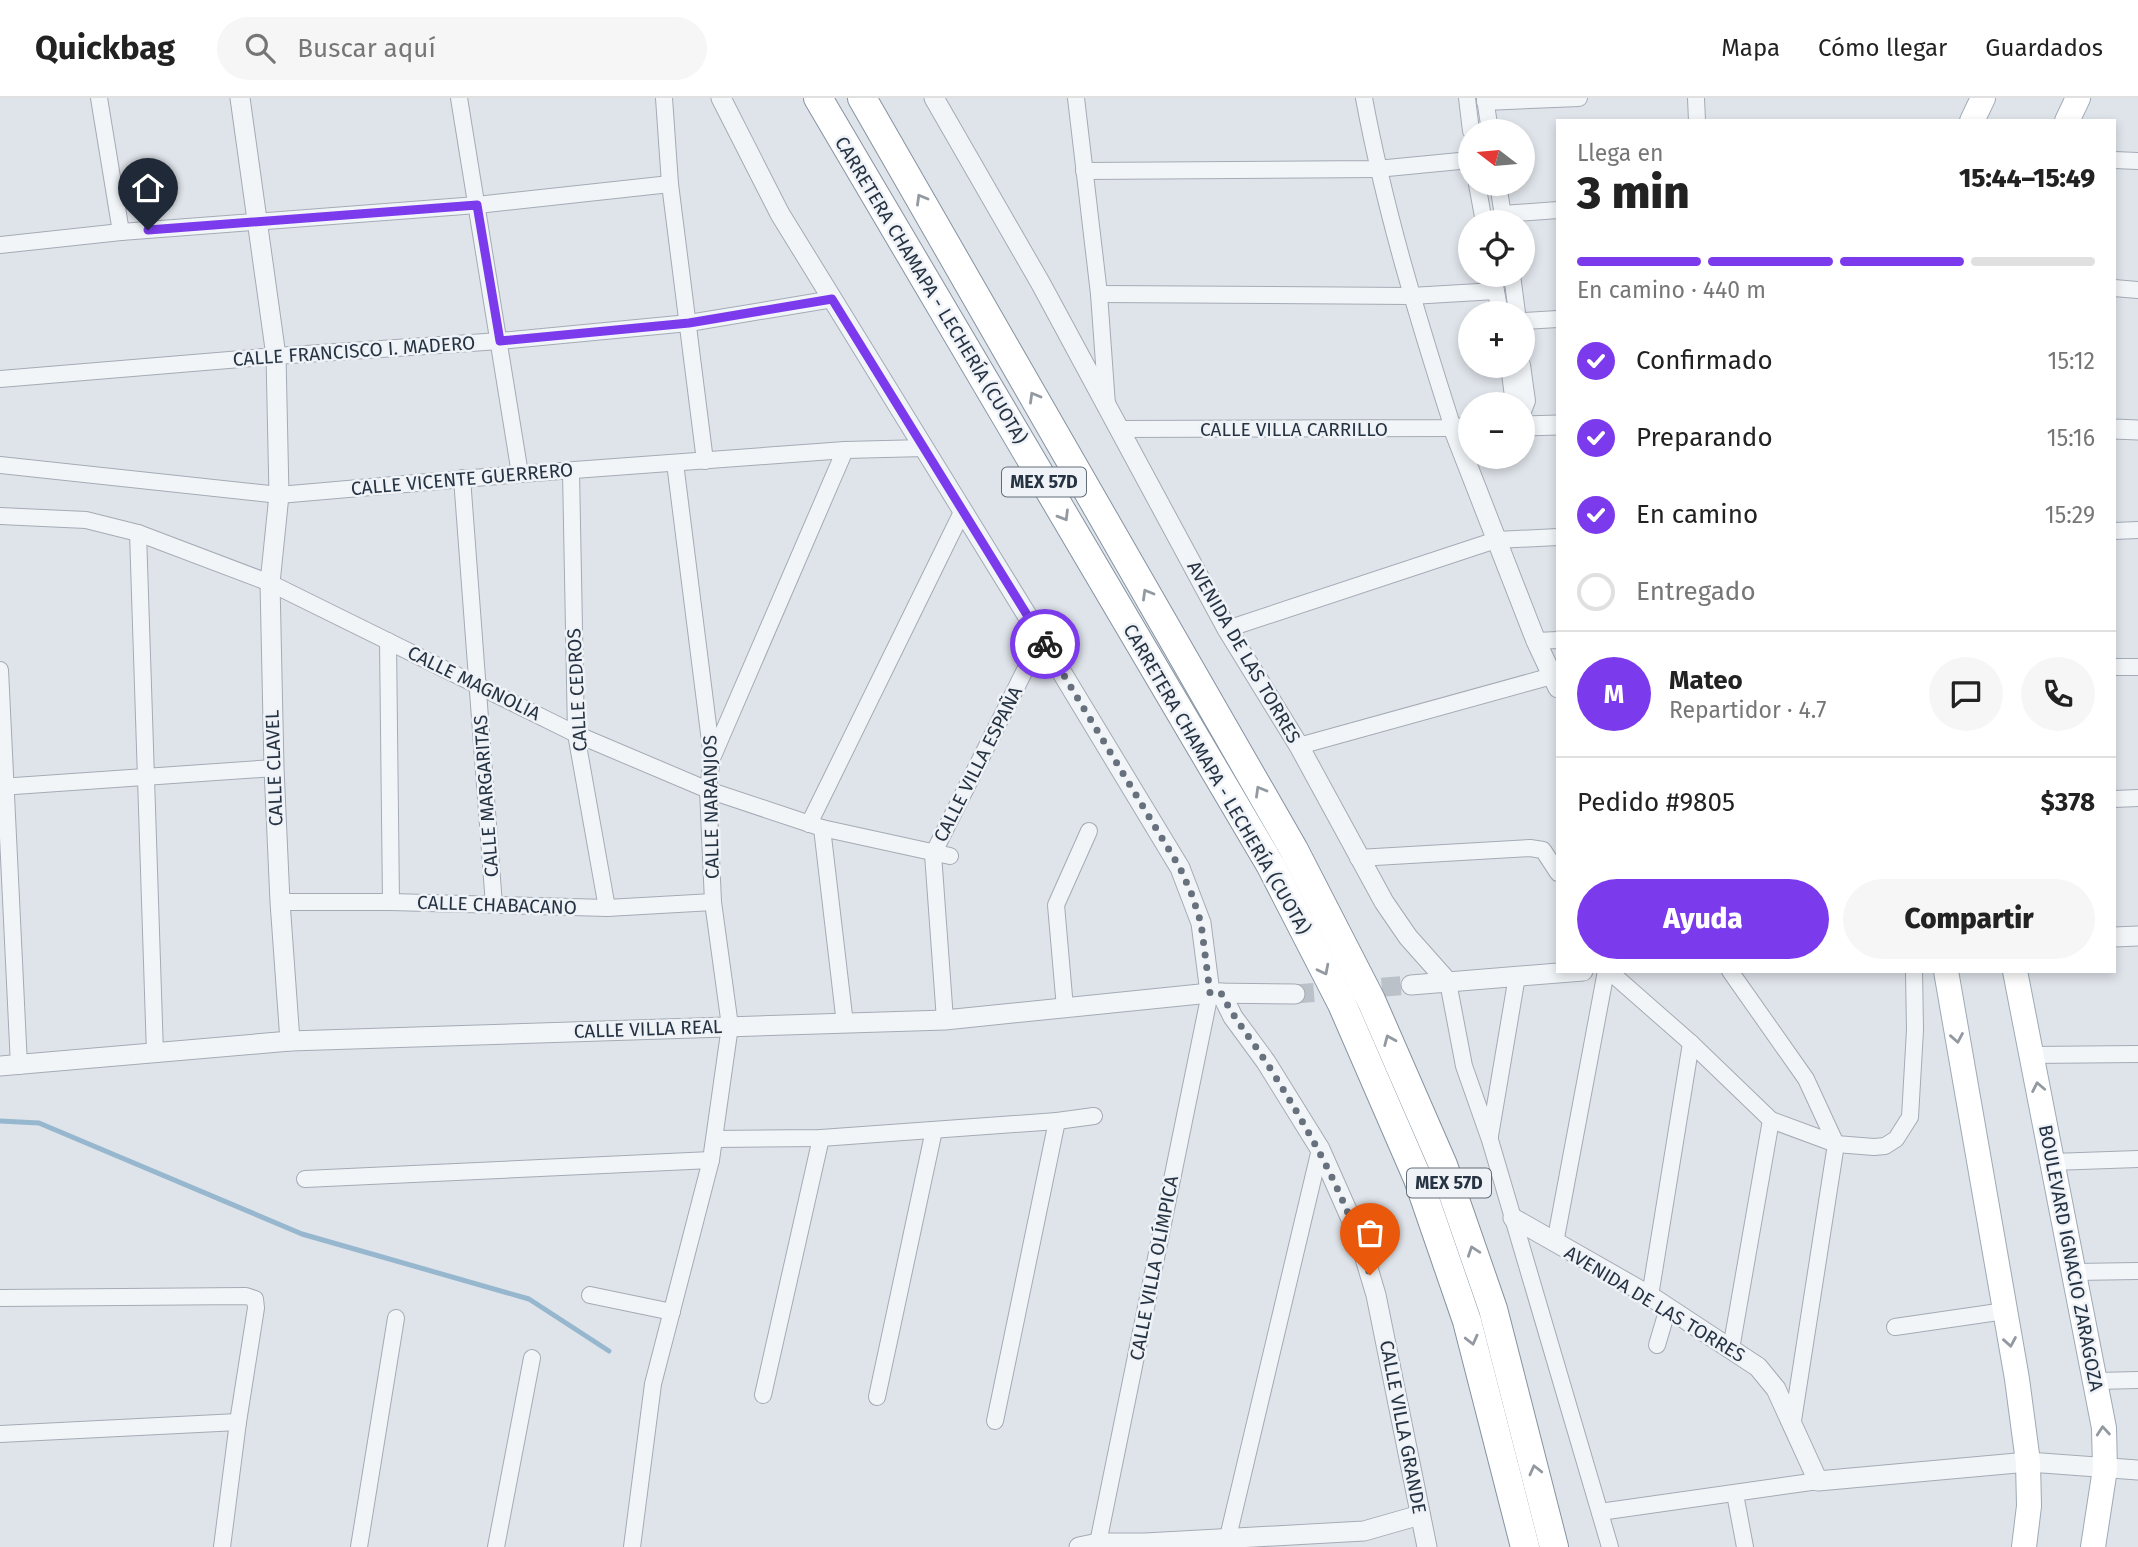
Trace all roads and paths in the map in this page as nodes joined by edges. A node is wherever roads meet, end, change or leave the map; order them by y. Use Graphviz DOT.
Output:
graph roads {
  1 [pos="99,98"];
  2 [pos="240,98"];
  3 [pos="458,98"];
  4 [pos="664,98"];
  5 [pos="721,98"];
  6 [pos="818,98"];
  7 [pos="863,98"];
  8 [pos="934,98"];
  9 [pos="1076,98"];
  10 [pos="1364,98"];
  11 [pos="1467,98"];
  12 [pos="1579,98"];
  13 [pos="1696,98"];
  14 [pos="1983,98"];
  15 [pos="2078,98"];
  16 [pos="1485,100"];
  17 [pos="1470,119"];
  18 [pos="1488,119"];
  19 [pos="1696,119"];
  20 [pos="1973,119"];
  21 [pos="2068,119"];
  22 [pos="2116,160"];
  23 [pos="1458,161"];
  24 [pos="2138,161"];
  25 [pos="1377,169"];
  26 [pos="1084,171"];
  27 [pos="670,184"];
  28 [pos="477,205"];
  29 [pos="1556,210"];
  30 [pos="1535,213"];
  31 [pos="257,222"];
  32 [pos="121,232"];
  33 [pos="0,245"];
  34 [pos="1468,287"];
  35 [pos="2116,288"];
  36 [pos="2138,290"];
  37 [pos="1099,294"];
  38 [pos="1411,296"];
  39 [pos="832,299"];
  40 [pos="1556,319"];
  41 [pos="1535,320"];
  42 [pos="689,323"];
  43 [pos="500,341"];
  44 [pos="276,356"];
  45 [pos="0,379"];
  46 [pos="1107,406"];
  47 [pos="1458,418"];
  48 [pos="1535,422"];
  49 [pos="1556,425"];
  50 [pos="1458,428"];
  51 [pos="1119,429"];
  52 [pos="2116,429"];
  53 [pos="2138,430"];
  54 [pos="926,448"];
  55 [pos="845,450"];
  56 [pos="705,461"];
  57 [pos="675,463"];
  58 [pos="0,465"];
  59 [pos="1474,469"];
  60 [pos="571,471"];
  61 [pos="520,474"];
  62 [pos="462,478"];
  63 [pos="279,495"];
  64 [pos="963,510"];
  65 [pos="0,516"];
  66 [pos="2138,530"];
  67 [pos="2116,531"];
  68 [pos="138,533"];
  69 [pos="1556,537"];
  70 [pos="1496,540"];
  71 [pos="270,583"];
  72 [pos="1227,629"];
  73 [pos="1041,638"];
  74 [pos="1556,640"];
  75 [pos="388,641"];
  76 [pos="1536,641"];
  77 [pos="2116,667"];
  78 [pos="2138,667"];
  79 [pos="0,670"];
  80 [pos="1555,682"];
  81 [pos="477,685"];
  82 [pos="576,734"];
  83 [pos="1298,746"];
  84 [pos="712,757"];
  85 [pos="274,768"];
  86 [pos="146,777"];
  87 [pos="3,787"];
  88 [pos="708,790"];
  89 [pos="2138,798"];
  90 [pos="2116,799"];
  91 [pos="816,826"];
  92 [pos="1089,831"];
  93 [pos="933,854"];
  94 [pos="950,856"];
  95 [pos="1358,858"];
  96 [pos="1556,870"];
  97 [pos="280,902"];
  98 [pos="391,902"];
  99 [pos="713,902"];
  100 [pos="494,905"];
  101 [pos="607,908"];
  102 [pos="2138,936"];
  103 [pos="2116,937"];
  104 [pos="1557,973"];
  105 [pos="1607,973"];
  106 [pos="1609,973"];
  107 [pos="1731,973"];
  108 [pos="1914,973"];
  109 [pos="1946,973"];
  110 [pos="2015,973"];
  111 [pos="1517,976"];
  112 [pos="1448,982"];
  113 [pos="1411,985"];
  114 [pos="1216,993"];
  115 [pos="1295,994"];
  116 [pos="1065,1008"];
  117 [pos="945,1020"];
  118 [pos="845,1024"];
  119 [pos="730,1026"];
  120 [pos="290,1041"];
  121 [pos="1691,1043"];
  122 [pos="155,1054"];
  123 [pos="2138,1054"];
  124 [pos="2032,1055"];
  125 [pos="9,1066"];
  126 [pos="1094,1116"];
  127 [pos="1770,1120"];
  128 [pos="1057,1121"];
  129 [pos="934,1130"];
  130 [pos="821,1138"];
  131 [pos="715,1139"];
  132 [pos="1490,1140"];
  133 [pos="1836,1144"];
  134 [pos="1320,1149"];
  135 [pos="2138,1159"];
  136 [pos="711,1160"];
  137 [pos="2052,1162"];
  138 [pos="306,1179"];
  139 [pos="1513,1218"];
  140 [pos="1555,1243"];
  141 [pos="2138,1270"];
  142 [pos="2074,1272"];
  143 [pos="590,1295"];
  144 [pos="1650,1296"];
  145 [pos="0,1298"];
  146 [pos="1668,1308"];
  147 [pos="2005,1311"];
  148 [pos="672,1312"];
  149 [pos="396,1318"];
  150 [pos="1895,1327"];
  151 [pos="1657,1345"];
  152 [pos="1731,1349"];
  153 [pos="532,1358"];
  154 [pos="2138,1380"];
  155 [pos="2096,1381"];
  156 [pos="763,1395"];
  157 [pos="877,1397"];
  158 [pos="995,1421"];
  159 [pos="238,1422"];
  160 [pos="1792,1427"];
  161 [pos="0,1434"];
  162 [pos="2028,1462"];
  163 [pos="2105,1469"];
  164 [pos="2138,1470"];
  165 [pos="1818,1481"];
  166 [pos="1735,1494"];
  167 [pos="1600,1512"];
  168 [pos="1420,1515"];
  169 [pos="1228,1537"];
  170 [pos="1365,1539"];
  171 [pos="1254,1542"];
  172 [pos="1089,1545"];
  173 [pos="1145,1545"];
  174 [pos="222,1547"];
  175 [pos="359,1547"];
  176 [pos="496,1547"];
  177 [pos="632,1547"];
  178 [pos="1427,1547"];
  179 [pos="1525,1547"];
  180 [pos="1554,1547"];
  181 [pos="1610,1547"];
  182 [pos="1745,1547"];
  183 [pos="2024,1547"];
  184 [pos="2093,1547"];
  1 -- 32 [label="street"];
  2 -- 31 [label="street, CALLE CLAVEL"];
  3 -- 28 [label="street"];
  4 -- 27 [label="street"];
  5 -- 39 [label="street"];
  6 -- 179 [label="highway, CARRETERA CHAMAPA - LECHERÍA (CUOTA) / MEX 57D, one-way"];
  180 -- 7 [label="highway, CARRETERA CHAMAPA - LECHERÍA (CUOTA) / MEX 57D, one-way"];
  8 -- 46 [label="street, AVENIDA DE LAS TORRES"];
  9 -- 26 [label="street"];
  10 -- 25 [label="street"];
  11 -- 17 [label="street"];
  12 -- 16 [label="street"];
  13 -- 19 [label="street"];
  14 -- 20 [label="main road"];
  15 -- 21 [label="main road"];
  16 -- 18 [label="street"];
  22 -- 24 [label="street"];
  23 -- 25 [label="street"];
  25 -- 26 [label="street"];
  25 -- 38 [label="street"];
  26 -- 37 [label="street"];
  27 -- 28 [label="street"];
  27 -- 42 [label="street"];
  28 -- 31 [label="street"];
  28 -- 43 [label="street"];
  29 -- 30 [label="street"];
  31 -- 32 [label="street"];
  31 -- 44 [label="street, CALLE CLAVEL"];
  32 -- 33 [label="street"];
  34 -- 38 [label="street"];
  35 -- 36 [label="street"];
  37 -- 38 [label="street"];
  37 -- 46 [label="street"];
  38 -- 47 [label="street"];
  39 -- 42 [label="street, CALLE FRANCISCO I. MADERO"];
  39 -- 54 [label="street"];
  40 -- 41 [label="street"];
  42 -- 43 [label="street, CALLE FRANCISCO I. MADERO"];
  42 -- 56 [label="street"];
  43 -- 44 [label="street, CALLE FRANCISCO I. MADERO"];
  43 -- 61 [label="street"];
  44 -- 45 [label="street, CALLE FRANCISCO I. MADERO"];
  44 -- 63 [label="street, CALLE CLAVEL"];
  46 -- 51 [label="street, AVENIDA DE LAS TORRES"];
  48 -- 49 [label="street"];
  50 -- 51 [label="street, CALLE VILLA CARRILLO"];
  51 -- 72 [label="street, AVENIDA DE LAS TORRES"];
  52 -- 53 [label="street"];
  54 -- 55 [label="street, CALLE VICENTE GUERRERO"];
  54 -- 64 [label="street"];
  55 -- 56 [label="street, CALLE VICENTE GUERRERO"];
  55 -- 84 [label="street"];
  56 -- 57 [label="street, CALLE VICENTE GUERRERO"];
  57 -- 60 [label="street, CALLE VICENTE GUERRERO"];
  57 -- 84 [label="street, CALLE NARANJOS"];
  58 -- 63 [label="street, CALLE VICENTE GUERRERO"];
  59 -- 70 [label="street"];
  60 -- 61 [label="street, CALLE VICENTE GUERRERO"];
  60 -- 82 [label="street, CALLE CEDROS"];
  61 -- 62 [label="street, CALLE VICENTE GUERRERO"];
  62 -- 63 [label="street, CALLE VICENTE GUERRERO"];
  62 -- 81 [label="street, CALLE MARGARITAS"];
  63 -- 71 [label="street, CALLE CLAVEL"];
  64 -- 73 [label="street"];
  64 -- 91 [label="street"];
  65 -- 68 [label="street, CALLE MAGNOLIA"];
  66 -- 67 [label="street"];
  68 -- 71 [label="street, CALLE MAGNOLIA"];
  68 -- 86 [label="street"];
  69 -- 70 [label="street"];
  70 -- 72 [label="street"];
  70 -- 76 [label="street"];
  71 -- 75 [label="street, CALLE MAGNOLIA"];
  71 -- 85 [label="street, CALLE CLAVEL"];
  72 -- 83 [label="street, AVENIDA DE LAS TORRES"];
  73 -- 93 [label="street, CALLE VILLA ESPAÑA"];
  73 -- 114 [label="street"];
  74 -- 76 [label="street"];
  75 -- 81 [label="street, CALLE MAGNOLIA"];
  75 -- 98 [label="street"];
  76 -- 80 [label="street"];
  77 -- 78 [label="street"];
  79 -- 87 [label="street"];
  80 -- 83 [label="street"];
  81 -- 82 [label="street, CALLE MAGNOLIA"];
  81 -- 100 [label="street, CALLE MARGARITAS"];
  82 -- 88 [label="street, CALLE MAGNOLIA"];
  82 -- 101 [label="street, CALLE CEDROS"];
  83 -- 95 [label="street, AVENIDA DE LAS TORRES"];
  84 -- 88 [label="street, CALLE NARANJOS"];
  85 -- 86 [label="street"];
  85 -- 97 [label="street, CALLE CLAVEL"];
  86 -- 87 [label="street"];
  86 -- 122 [label="street"];
  87 -- 125 [label="street"];
  88 -- 91 [label="street, CALLE MAGNOLIA"];
  88 -- 99 [label="street, CALLE NARANJOS"];
  89 -- 90 [label="street"];
  91 -- 93 [label="street, CALLE MAGNOLIA"];
  91 -- 118 [label="street"];
  92 -- 116 [label="street"];
  93 -- 94 [label="street, CALLE MAGNOLIA"];
  93 -- 117 [label="street, CALLE VILLA ESPAÑA"];
  95 -- 96 [label="street"];
  95 -- 112 [label="street, AVENIDA DE LAS TORRES"];
  97 -- 98 [label="street, CALLE CHABACANO"];
  97 -- 120 [label="street, CALLE CLAVEL"];
  98 -- 100 [label="street, CALLE CHABACANO"];
  99 -- 101 [label="street, CALLE CHABACANO"];
  99 -- 119 [label="street, CALLE NARANJOS"];
  100 -- 101 [label="street, CALLE CHABACANO"];
  102 -- 103 [label="street"];
  104 -- 111 [label="street"];
  105 -- 140 [label="street"];
  106 -- 121 [label="street"];
  107 -- 133 [label="street"];
  108 -- 133 [label="street"];
  109 -- 147 [label="main road, one-way"];
  110 -- 124 [label="main road, BOULEVARD IGNACIO ZARAGOZA"];
  111 -- 112 [label="street"];
  111 -- 132 [label="street"];
  112 -- 113 [label="street"];
  112 -- 132 [label="street"];
  114 -- 115 [label="street, CALLE VILLA REAL"];
  114 -- 116 [label="street, CALLE VILLA REAL"];
  114 -- 134 [label="street, CALLE VILLA GRANDE"];
  114 -- 172 [label="street, CALLE VILLA OLÍMPICA"];
  116 -- 117 [label="street, CALLE VILLA REAL"];
  117 -- 118 [label="street, CALLE VILLA REAL"];
  118 -- 119 [label="street, CALLE VILLA REAL"];
  119 -- 120 [label="street, CALLE VILLA REAL"];
  119 -- 131 [label="street, CALLE NARANJOS"];
  120 -- 122 [label="street, CALLE VILLA REAL"];
  121 -- 127 [label="street"];
  121 -- 144 [label="street"];
  122 -- 125 [label="street, CALLE VILLA REAL"];
  123 -- 124 [label="street"];
  137 -- 124 [label="main road, BOULEVARD IGNACIO ZARAGOZA, one-way"];
  126 -- 128 [label="street"];
  127 -- 133 [label="street"];
  127 -- 152 [label="street"];
  128 -- 129 [label="street"];
  128 -- 158 [label="street"];
  129 -- 130 [label="street"];
  129 -- 157 [label="street"];
  130 -- 131 [label="street"];
  130 -- 156 [label="street"];
  131 -- 136 [label="street, CALLE NARANJOS"];
  132 -- 139 [label="street"];
  133 -- 160 [label="street"];
  134 -- 168 [label="street, CALLE VILLA GRANDE"];
  134 -- 169 [label="street"];
  135 -- 137 [label="street"];
  136 -- 138 [label="street"];
  136 -- 148 [label="street, CALLE NARANJOS"];
  137 -- 142 [label="main road, BOULEVARD IGNACIO ZARAGOZA"];
  139 -- 140 [label="street, AVENIDA DE LAS TORRES"];
  139 -- 167 [label="street"];
  140 -- 144 [label="street, AVENIDA DE LAS TORRES"];
  141 -- 142 [label="street"];
  142 -- 155 [label="main road, BOULEVARD IGNACIO ZARAGOZA"];
  143 -- 148 [label="street"];
  144 -- 146 [label="street, AVENIDA DE LAS TORRES"];
  145 -- 159 [label="street"];
  146 -- 151 [label="street"];
  146 -- 152 [label="street, AVENIDA DE LAS TORRES"];
  147 -- 150 [label="street"];
  147 -- 162 [label="main road, one-way"];
  148 -- 177 [label="street, CALLE NARANJOS"];
  149 -- 175 [label="street"];
  152 -- 160 [label="street, AVENIDA DE LAS TORRES"];
  153 -- 176 [label="street"];
  154 -- 155 [label="street"];
  163 -- 155 [label="main road, BOULEVARD IGNACIO ZARAGOZA, one-way"];
  159 -- 161 [label="street"];
  159 -- 174 [label="street"];
  160 -- 165 [label="street, AVENIDA DE LAS TORRES"];
  162 -- 163 [label="street"];
  162 -- 165 [label="street"];
  162 -- 183 [label="main road"];
  163 -- 164 [label="street"];
  163 -- 184 [label="main road, BOULEVARD IGNACIO ZARAGOZA"];
  165 -- 166 [label="street"];
  166 -- 167 [label="street"];
  166 -- 182 [label="street"];
  167 -- 181 [label="street"];
  168 -- 170 [label="street"];
  168 -- 178 [label="street, CALLE VILLA GRANDE"];
  169 -- 171 [label="street"];
  169 -- 173 [label="street"];
  170 -- 171 [label="street"];
  172 -- 173 [label="street"];
}
